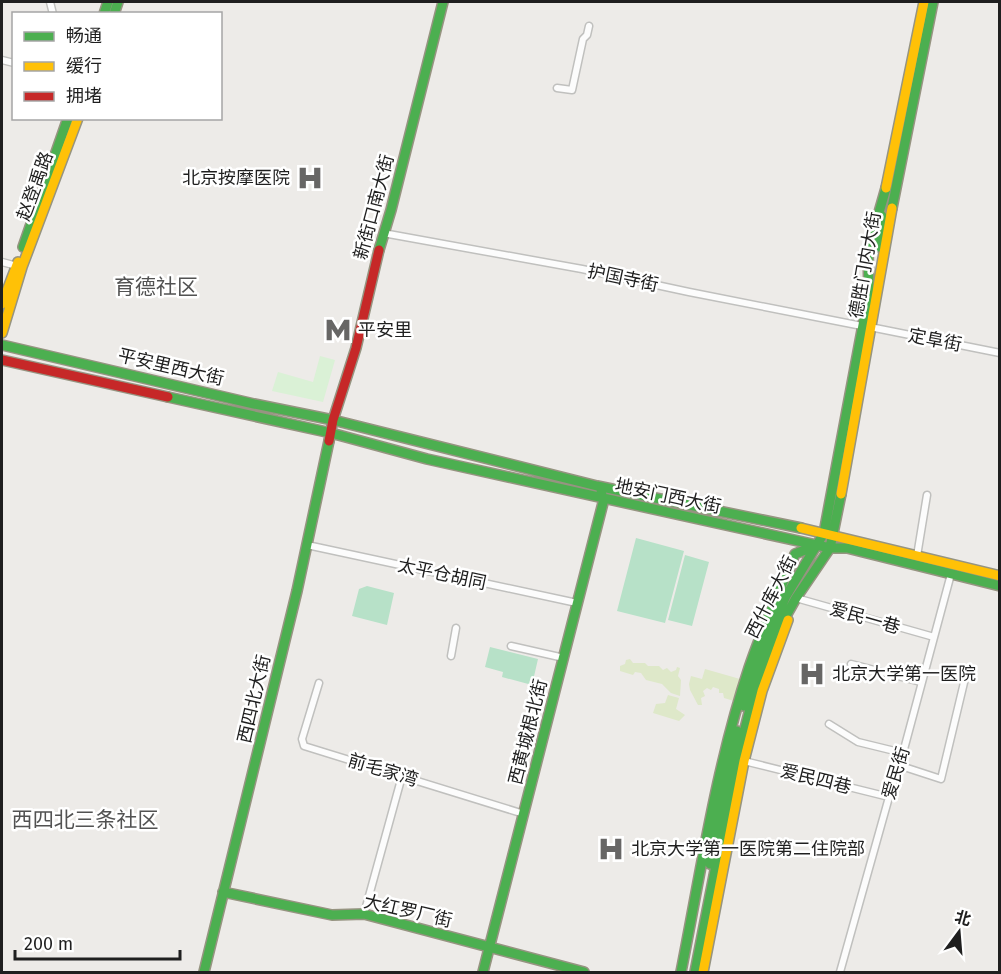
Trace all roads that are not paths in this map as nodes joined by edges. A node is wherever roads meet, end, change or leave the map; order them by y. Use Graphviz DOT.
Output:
graph roads {
  1 [pos="443,2"];
  2 [pos="924,2"];
  3 [pos="933,2"];
  4 [pos="589,26"];
  5 [pos="914,72"];
  6 [pos="557,88"];
  7 [pos="67,120"];
  8 [pos="77,120"];
  9 [pos="383,233"];
  10 [pos="2,262"];
  11 [pos="16,266"];
  12 [pos="872,294"];
  13 [pos="2,304"];
  14 [pos="866,326"];
  15 [pos="2,333"];
  16 [pos="2,345"];
  17 [pos="862,349"];
  18 [pos="999,353"];
  19 [pos="2,360"];
  20 [pos="333,420"];
  21 [pos="331,433"];
  22 [pos="597,486"];
  23 [pos="927,495"];
  24 [pos="604,499"];
  25 [pos="824,533"];
  26 [pos="834,536"];
  27 [pos="307,545"];
  28 [pos="817,545"];
  29 [pos="830,548"];
  30 [pos="917,556"];
  31 [pos="951,574"];
  32 [pos="999,576"];
  33 [pos="999,586"];
  34 [pos="796,598"];
  35 [pos="577,603"];
  36 [pos="456,628"];
  37 [pos="934,637"];
  38 [pos="511,646"];
  39 [pos="451,656"];
  40 [pos="564,658"];
  41 [pos="851,664"];
  42 [pos="967,670"];
  43 [pos="921,682"];
  44 [pos="319,683"];
  45 [pos="829,724"];
  46 [pos="903,753"];
  47 [pos="744,761"];
  48 [pos="898,765"];
  49 [pos="402,776"];
  50 [pos="889,797"];
  51 [pos="524,814"];
  52 [pos="223,892"];
  53 [pos="363,914"];
  54 [pos="490,949"];
  55 [pos="204,972"];
  56 [pos="483,972"];
  57 [pos="584,972"];
  58 [pos="681,972"];
  59 [pos="688,972"];
  60 [pos="695,972"];
  61 [pos="703,972"];
  62 [pos="840,972"];
  1 -- 9 [label="main road, 新街口南大街"];
  2 -- 5 [label="main road, 德胜门内大街"];
  3 -- 5 [label="main road, 德胜门内大街"];
  4 -- 6 [label="street"];
  5 -- 12 [label="main road, 德胜门内大街"];
  5 -- 12 [label="main road, 德胜门内大街"];
  7 -- 11 [label="main road, 赵登禹路"];
  8 -- 15 [label="main road, 赵登禹路"];
  9 -- 14 [label="street, 护国寺街"];
  9 -- 20 [label="main road, 新街口南大街"];
  10 -- 11 [label="street"];
  11 -- 13 [label="main road, 赵登禹路"];
  12 -- 14 [label="main road, 德胜门内大街"];
  14 -- 17 [label="main road, 德胜门内大街"];
  14 -- 18 [label="street, 定阜街"];
  16 -- 20 [label="main road, 平安里西大街"];
  17 -- 25 [label="main road, 德胜门内大街"];
  17 -- 26 [label="main road, 德胜门内大街"];
  19 -- 21 [label="main road, 平安里西大街"];
  20 -- 21 [label="main road, 新街口南大街"];
  20 -- 22 [label="main road, 地安门西大街"];
  21 -- 24 [label="main road, 地安门西大街"];
  21 -- 27 [label="main road, 西四北大街"];
  22 -- 24 [label="main road"];
  22 -- 25 [label="main road, 地安门西大街"];
  23 -- 30 [label="street"];
  24 -- 28 [label="main road, 地安门西大街"];
  24 -- 35 [label="main road, 西黄城根北街"];
  25 -- 26 [label="main road, 地安门西大街"];
  25 -- 28 [label="main road, 德胜门内大街"];
  26 -- 29 [label="main road, 西什库大街"];
  26 -- 30 [label="main road, 地安门西大街"];
  27 -- 35 [label="street, 太平仓胡同"];
  27 -- 52 [label="main road, 西四北大街"];
  28 -- 29 [label="main road, 地安门西大街"];
  28 -- 58 [label="main road, 西什库大街"];
  28 -- 59 [label="main road, 西什库大街"];
  29 -- 31 [label="main road, 地安门西大街"];
  29 -- 34 [label="main road, 西什库大街"];
  30 -- 32 [label="main road, 地安门西大街"];
  31 -- 33 [label="main road, 地安门西大街"];
  31 -- 37 [label="street, 爱民街"];
  34 -- 37 [label="street, 爱民一巷"];
  34 -- 47 [label="main road, 西什库大街"];
  34 -- 60 [label="main road, 西什库大街"];
  35 -- 40 [label="main road, 西黄城根北街"];
  36 -- 39 [label="street"];
  37 -- 43 [label="street, 爱民街"];
  38 -- 40 [label="street"];
  40 -- 51 [label="main road, 西黄城根北街"];
  41 -- 43 [label="street"];
  42 -- 48 [label="street"];
  43 -- 46 [label="street, 爱民街"];
  44 -- 49 [label="street, 前毛家湾"];
  45 -- 46 [label="street"];
  46 -- 48 [label="street, 爱民街"];
  47 -- 50 [label="street, 爱民四巷"];
  47 -- 61 [label="main road, 西什库大街"];
  48 -- 50 [label="street, 爱民街"];
  49 -- 51 [label="street, 前毛家湾"];
  49 -- 53 [label="street"];
  50 -- 62 [label="street, 爱民街"];
  51 -- 54 [label="main road, 西黄城根北街"];
  52 -- 53 [label="main road, 大红罗厂街"];
  52 -- 55 [label="main road, 西四北大街"];
  53 -- 54 [label="main road, 大红罗厂街"];
  54 -- 56 [label="main road, 西黄城根北街"];
  54 -- 57 [label="main road, 大红罗厂街"];
}
